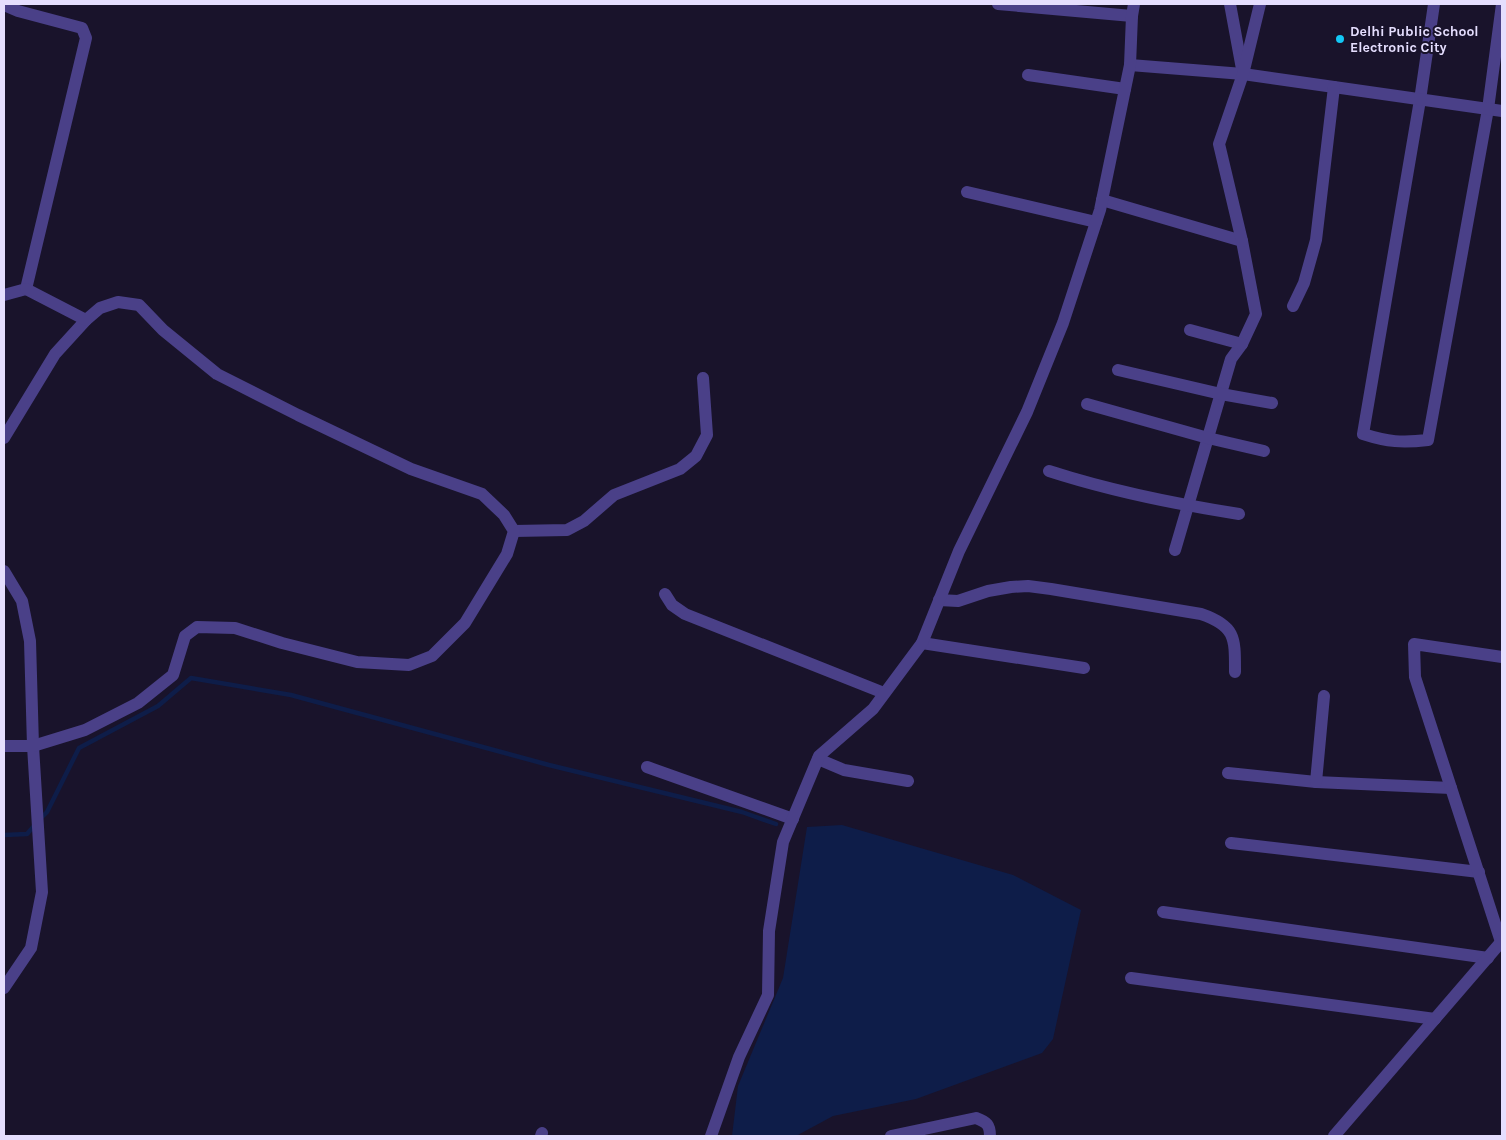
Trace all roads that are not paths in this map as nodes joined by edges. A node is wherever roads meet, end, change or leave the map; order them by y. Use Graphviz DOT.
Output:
graph roads {
  1 [pos="998,4"];
  2 [pos="1230,4"];
  3 [pos="1260,4"];
  4 [pos="1434,4"];
  5 [pos="1502,4"];
  6 [pos="4,5"];
  7 [pos="1133,10"];
  8 [pos="1130,65"];
  9 [pos="1243,74"];
  10 [pos="1028,75"];
  11 [pos="1334,88"];
  12 [pos="1125,89"];
  13 [pos="1420,100"];
  14 [pos="1488,109"];
  15 [pos="1502,111"];
  16 [pos="966,192"];
  17 [pos="1102,200"];
  18 [pos="1096,222"];
  19 [pos="1242,242"];
  20 [pos="26,289"];
  21 [pos="4,295"];
  22 [pos="1292,306"];
  23 [pos="86,320"];
  24 [pos="1190,330"];
  25 [pos="1242,344"];
  26 [pos="1118,370"];
  27 [pos="703,378"];
  28 [pos="1221,394"];
  29 [pos="1272,403"];
  30 [pos="1087,404"];
  31 [pos="4,438"];
  32 [pos="1208,438"];
  33 [pos="1264,451"];
  34 [pos="1049,471"];
  35 [pos="1188,506"];
  36 [pos="1239,514"];
  37 [pos="514,531"];
  38 [pos="1175,550"];
  39 [pos="4,571"];
  40 [pos="665,594"];
  41 [pos="939,600"];
  42 [pos="922,643"];
  43 [pos="1502,657"];
  44 [pos="1084,668"];
  45 [pos="1235,672"];
  46 [pos="884,693"];
  47 [pos="1324,696"];
  48 [pos="4,746"];
  49 [pos="33,746"];
  50 [pos="818,759"];
  51 [pos="647,766"];
  52 [pos="1228,772"];
  53 [pos="908,781"];
  54 [pos="1316,782"];
  55 [pos="1451,788"];
  56 [pos="793,819"];
  57 [pos="1231,843"];
  58 [pos="1480,872"];
  59 [pos="1163,912"];
  60 [pos="1502,942"];
  61 [pos="1488,958"];
  62 [pos="1131,978"];
  63 [pos="4,988"];
  64 [pos="1435,1019"];
  65 [pos="711,1136"];
  66 [pos="891,1136"];
  67 [pos="990,1136"];
  68 [pos="1334,1136"];
  1 -- 7 [label="street"];
  2 -- 9 [label="street"];
  3 -- 9 [label="street"];
  4 -- 13 [label="street"];
  5 -- 14 [label="street"];
  6 -- 20 [label="street"];
  7 -- 8 [label="street"];
  8 -- 9 [label="street"];
  8 -- 12 [label="street"];
  9 -- 11 [label="street"];
  9 -- 19 [label="street"];
  10 -- 12 [label="street"];
  11 -- 13 [label="street"];
  11 -- 22 [label="street"];
  12 -- 17 [label="street"];
  13 -- 14 [label="street"];
  13 -- 14 [label="street"];
  14 -- 15 [label="street"];
  16 -- 18 [label="street"];
  17 -- 18 [label="street"];
  17 -- 19 [label="street"];
  18 -- 41 [label="street"];
  19 -- 25 [label="street"];
  20 -- 21 [label="street"];
  20 -- 23 [label="street"];
  23 -- 31 [label="street"];
  23 -- 37 [label="street"];
  24 -- 25 [label="street"];
  25 -- 28 [label="street"];
  26 -- 28 [label="street"];
  27 -- 37 [label="street"];
  28 -- 29 [label="street"];
  28 -- 32 [label="street"];
  30 -- 32 [label="street"];
  32 -- 33 [label="street"];
  32 -- 35 [label="street"];
  34 -- 35 [label="street"];
  35 -- 36 [label="street"];
  35 -- 38 [label="street"];
  37 -- 49 [label="street"];
  39 -- 49 [label="street"];
  40 -- 46 [label="street"];
  41 -- 42 [label="street"];
  41 -- 45 [label="street"];
  42 -- 44 [label="street"];
  42 -- 46 [label="street"];
  43 -- 55 [label="street"];
  46 -- 50 [label="street"];
  47 -- 54 [label="street"];
  48 -- 49 [label="street"];
  49 -- 63 [label="street"];
  50 -- 53 [label="street"];
  50 -- 56 [label="street"];
  51 -- 56 [label="street"];
  52 -- 54 [label="street"];
  54 -- 55 [label="street"];
  55 -- 58 [label="street"];
  56 -- 65 [label="street"];
  57 -- 58 [label="street"];
  58 -- 60 [label="street"];
  59 -- 61 [label="street"];
  60 -- 61 [label="street"];
  61 -- 64 [label="street"];
  62 -- 64 [label="street"];
  64 -- 68 [label="street"];
  66 -- 67 [label="street"];
}
